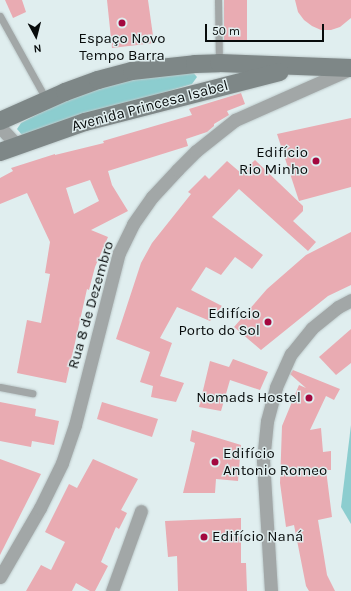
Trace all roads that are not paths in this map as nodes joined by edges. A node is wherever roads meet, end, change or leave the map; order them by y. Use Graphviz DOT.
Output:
graph roads {
  1 [pos="218,0"];
  2 [pos="0,16"];
  3 [pos="219,63"];
  4 [pos="195,64"];
  5 [pos="302,66"];
  6 [pos="351,68"];
  7 [pos="199,91"];
  8 [pos="46,100"];
  9 [pos="0,121"];
  10 [pos="0,127"];
  11 [pos="18,146"];
  12 [pos="0,152"];
  13 [pos="351,300"];
  14 [pos="0,387"];
  15 [pos="32,393"];
  16 [pos="141,511"];
  17 [pos="0,577"];
  18 [pos="272,588"];
  19 [pos="112,591"];
  1 -- 3 [label="lane"];
  2 -- 8 [label="lane"];
  3 -- 4 [label="main road, Avenida Princesa Isabel"];
  3 -- 5 [label="main road, Avenida Princesa Isabel"];
  4 -- 7 [label="main road"];
  4 -- 8 [label="main road, Avenida Princesa Isabel"];
  5 -- 6 [label="main road, Avenida Princesa Isabel"];
  5 -- 7 [label="main road, Avenida Princesa Isabel"];
  6 -- 17 [label="street, Rua 8 de Dezembro"];
  7 -- 11 [label="main road, Avenida Princesa Isabel"];
  8 -- 9 [label="main road, Avenida Princesa Isabel"];
  10 -- 11 [label="street"];
  11 -- 12 [label="main road, Avenida Princesa Isabel"];
  13 -- 18 [label="street"];
  14 -- 15 [label="lane"];
  16 -- 19 [label="street"];
}
